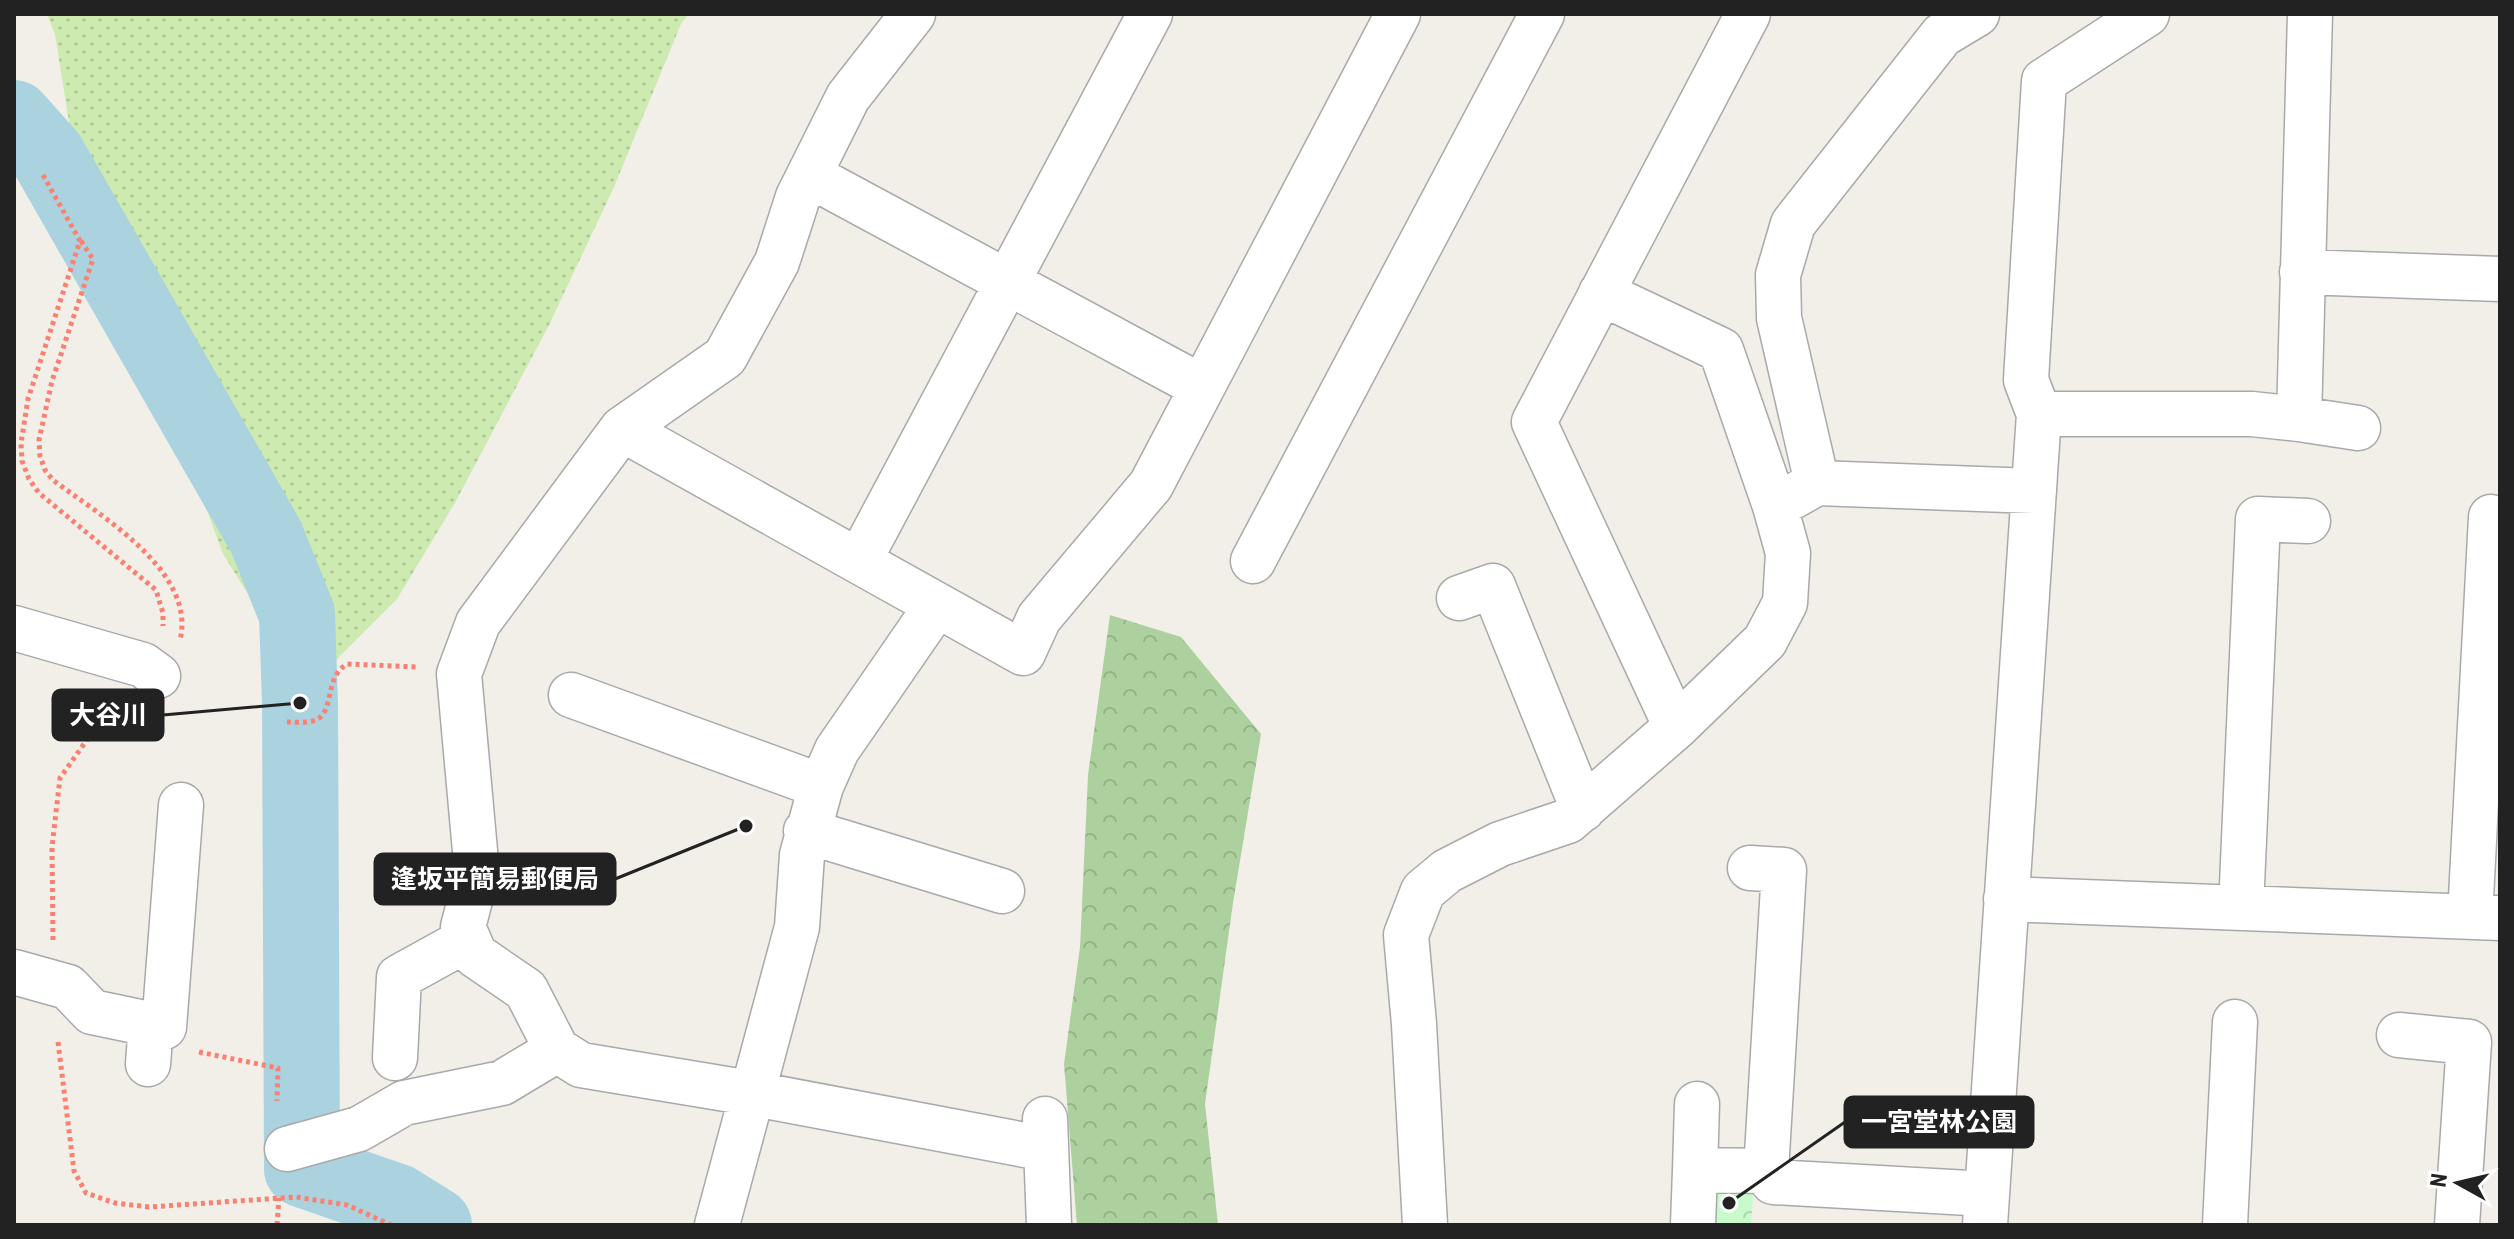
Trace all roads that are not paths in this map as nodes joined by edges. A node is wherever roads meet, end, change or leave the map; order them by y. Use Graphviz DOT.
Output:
graph roads {
  1 [pos="913,14"];
  2 [pos="1150,14"];
  3 [pos="1398,14"];
  4 [pos="1542,14"];
  5 [pos="1748,14"];
  6 [pos="1977,14"];
  7 [pos="2147,14"];
  8 [pos="2310,14"];
  9 [pos="809,175"];
  10 [pos="2302,272"];
  11 [pos="2500,279"];
  12 [pos="1008,282"];
  13 [pos="1601,293"];
  14 [pos="1202,387"];
  15 [pos="2039,414"];
  16 [pos="2299,419"];
  17 [pos="2358,428"];
  18 [pos="622,429"];
  19 [pos="1817,483"];
  20 [pos="2034,491"];
  21 [pos="1775,506"];
  22 [pos="2491,517"];
  23 [pos="2308,521"];
  24 [pos="859,561"];
  25 [pos="1253,561"];
  26 [pos="1459,598"];
  27 [pos="937,605"];
  28 [pos="14,628"];
  29 [pos="151,671"];
  30 [pos="571,695"];
  31 [pos="1676,727"];
  32 [pos="821,786"];
  33 [pos="181,805"];
  34 [pos="1583,809"];
  35 [pos="806,831"];
  36 [pos="1750,868"];
  37 [pos="1002,891"];
  38 [pos="2006,899"];
  39 [pos="2241,908"];
  40 [pos="2485,917"];
  41 [pos="468,939"];
  42 [pos="34,978"];
  43 [pos="2235,1022"];
  44 [pos="2399,1035"];
  45 [pos="557,1050"];
  46 [pos="395,1058"];
  47 [pos="750,1093"];
  48 [pos="1697,1104"];
  49 [pos="303,1144"];
  50 [pos="1695,1170"];
  51 [pos="1766,1171"];
  52 [pos="1986,1209"];
  53 [pos="717,1225"];
  54 [pos="1049,1225"];
  55 [pos="1425,1225"];
  56 [pos="1693,1225"];
  57 [pos="2225,1225"];
  58 [pos="2457,1225"];
  1 -- 9 [label="street"];
  2 -- 12 [label="street"];
  3 -- 14 [label="street"];
  4 -- 25 [label="street"];
  5 -- 13 [label="street"];
  6 -- 19 [label="street"];
  7 -- 15 [label="street"];
  8 -- 10 [label="street"];
  9 -- 12 [label="street"];
  9 -- 18 [label="street"];
  10 -- 11 [label="street"];
  10 -- 16 [label="street"];
  12 -- 14 [label="street"];
  12 -- 24 [label="street"];
  13 -- 21 [label="street"];
  13 -- 31 [label="street"];
  14 -- 27 [label="street"];
  15 -- 16 [label="street"];
  15 -- 20 [label="street"];
  16 -- 17 [label="street"];
  18 -- 24 [label="street"];
  18 -- 41 [label="street"];
  19 -- 20 [label="street"];
  19 -- 21 [label="street"];
  20 -- 38 [label="street"];
  21 -- 31 [label="street"];
  22 -- 40 [label="street"];
  23 -- 39 [label="street"];
  24 -- 27 [label="street"];
  26 -- 34 [label="street"];
  27 -- 32 [label="street"];
  28 -- 29 [label="street"];
  30 -- 32 [label="street"];
  31 -- 34 [label="street"];
  32 -- 35 [label="street"];
  33 -- 42 [label="street"];
  34 -- 55 [label="street"];
  35 -- 37 [label="street"];
  35 -- 47 [label="street"];
  36 -- 51 [label="street"];
  38 -- 39 [label="street"];
  38 -- 52 [label="street"];
  39 -- 40 [label="street"];
  41 -- 45 [label="street"];
  41 -- 46 [label="street"];
  43 -- 57 [label="street"];
  44 -- 58 [label="street"];
  45 -- 47 [label="street"];
  45 -- 49 [label="street"];
  47 -- 53 [label="street"];
  47 -- 54 [label="street"];
  48 -- 50 [label="street"];
  50 -- 51 [label="street"];
  50 -- 56 [label="street"];
  51 -- 52 [label="street"];
}
